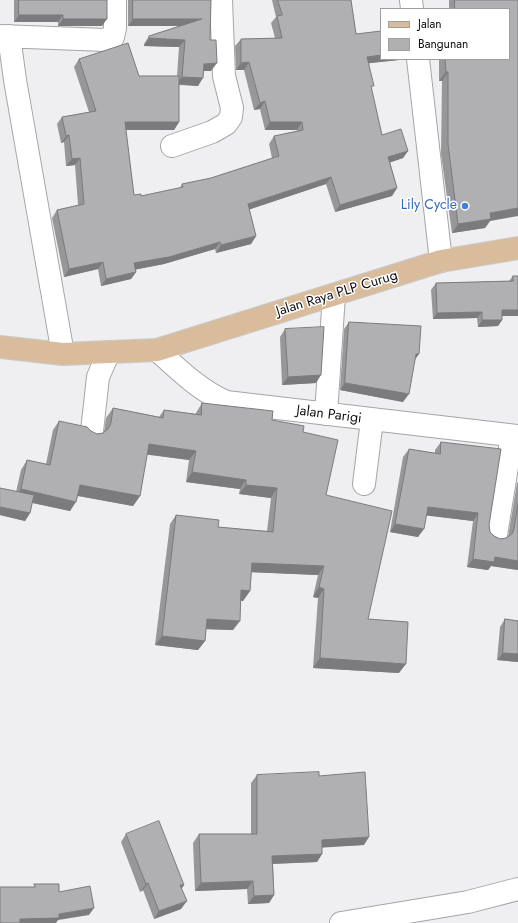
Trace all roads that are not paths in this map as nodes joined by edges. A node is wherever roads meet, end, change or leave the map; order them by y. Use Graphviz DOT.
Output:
graph roads {
  1 [pos="115,0"];
  2 [pos="221,0"];
  3 [pos="4,36"];
  4 [pos="418,60"];
  5 [pos="172,146"];
  6 [pos="518,248"];
  7 [pos="441,261"];
  8 [pos="334,295"];
  9 [pos="0,348"];
  10 [pos="157,350"];
  11 [pos="109,352"];
  12 [pos="63,354"];
  13 [pos="326,414"];
  14 [pos="372,420"];
  15 [pos="92,431"];
  16 [pos="515,436"];
  17 [pos="364,484"];
  18 [pos="496,535"];
  19 [pos="518,889"];
  20 [pos="341,923"];
  1 -- 3 [label="street"];
  2 -- 5 [label="street"];
  3 -- 12 [label="street"];
  4 -- 7 [label="street"];
  6 -- 7 [label="main road, Jalan Raya PLP Curug"];
  7 -- 8 [label="main road, Jalan Raya PLP Curug"];
  8 -- 10 [label="main road, Jalan Raya PLP Curug"];
  8 -- 13 [label="street"];
  9 -- 12 [label="main road, Jalan Raya PLP Curug"];
  10 -- 11 [label="main road, Jalan Raya PLP Curug"];
  10 -- 13 [label="street, Jalan Parigi"];
  11 -- 12 [label="main road, Jalan Raya PLP Curug"];
  11 -- 15 [label="street"];
  13 -- 14 [label="street, Jalan Parigi"];
  14 -- 16 [label="street, Jalan Parigi"];
  14 -- 17 [label="street"];
  16 -- 18 [label="street"];
  19 -- 20 [label="street"];
}
